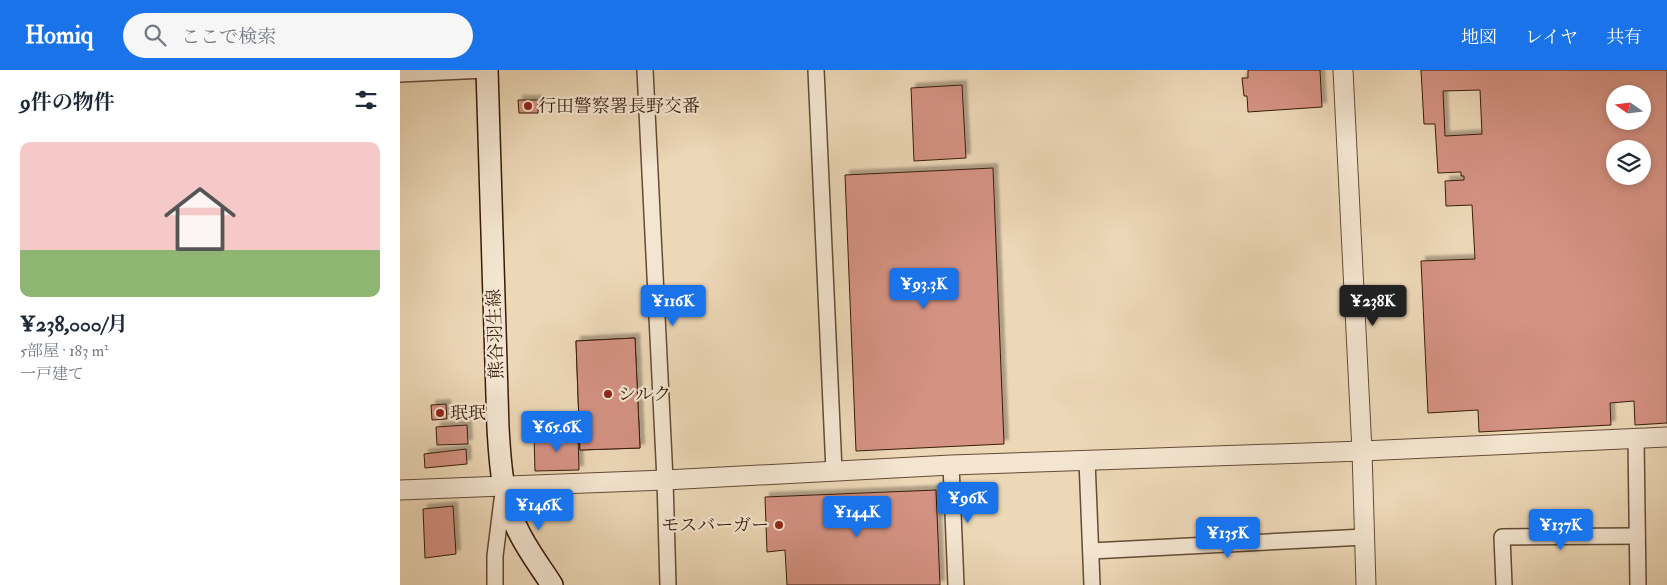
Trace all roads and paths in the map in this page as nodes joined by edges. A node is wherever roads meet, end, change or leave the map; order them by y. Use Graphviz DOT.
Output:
graph roads {
  1 [pos="486,70"];
  2 [pos="645,70"];
  3 [pos="816,70"];
  4 [pos="1343,70"];
  5 [pos="400,74"];
  6 [pos="1667,437"];
  7 [pos="1636,438"];
  8 [pos="1362,451"];
  9 [pos="1087,460"];
  10 [pos="951,465"];
  11 [pos="834,470"];
  12 [pos="665,480"];
  13 [pos="504,486"];
  14 [pos="400,490"];
  15 [pos="1637,536"];
  16 [pos="1365,537"];
  17 [pos="1090,550"];
  18 [pos="495,585"];
  19 [pos="552,585"];
  20 [pos="668,585"];
  21 [pos="956,585"];
  22 [pos="1092,585"];
  23 [pos="1366,585"];
  24 [pos="1504,585"];
  25 [pos="1638,585"];
  1 -- 5 [label="street"];
  1 -- 13 [label="main road, 熊谷羽生線"];
  2 -- 12 [label="street"];
  3 -- 11 [label="street"];
  4 -- 8 [label="street"];
  6 -- 7 [label="street"];
  7 -- 8 [label="street"];
  7 -- 15 [label="street"];
  8 -- 9 [label="street"];
  8 -- 16 [label="street"];
  9 -- 10 [label="street"];
  9 -- 17 [label="street"];
  10 -- 11 [label="street"];
  10 -- 21 [label="street"];
  11 -- 12 [label="street"];
  12 -- 13 [label="street"];
  12 -- 20 [label="street"];
  13 -- 14 [label="street"];
  13 -- 18 [label="street"];
  13 -- 19 [label="main road, 熊谷羽生線"];
  15 -- 24 [label="street"];
  15 -- 25 [label="street"];
  16 -- 17 [label="street"];
  16 -- 23 [label="street"];
  17 -- 22 [label="street"];
}
